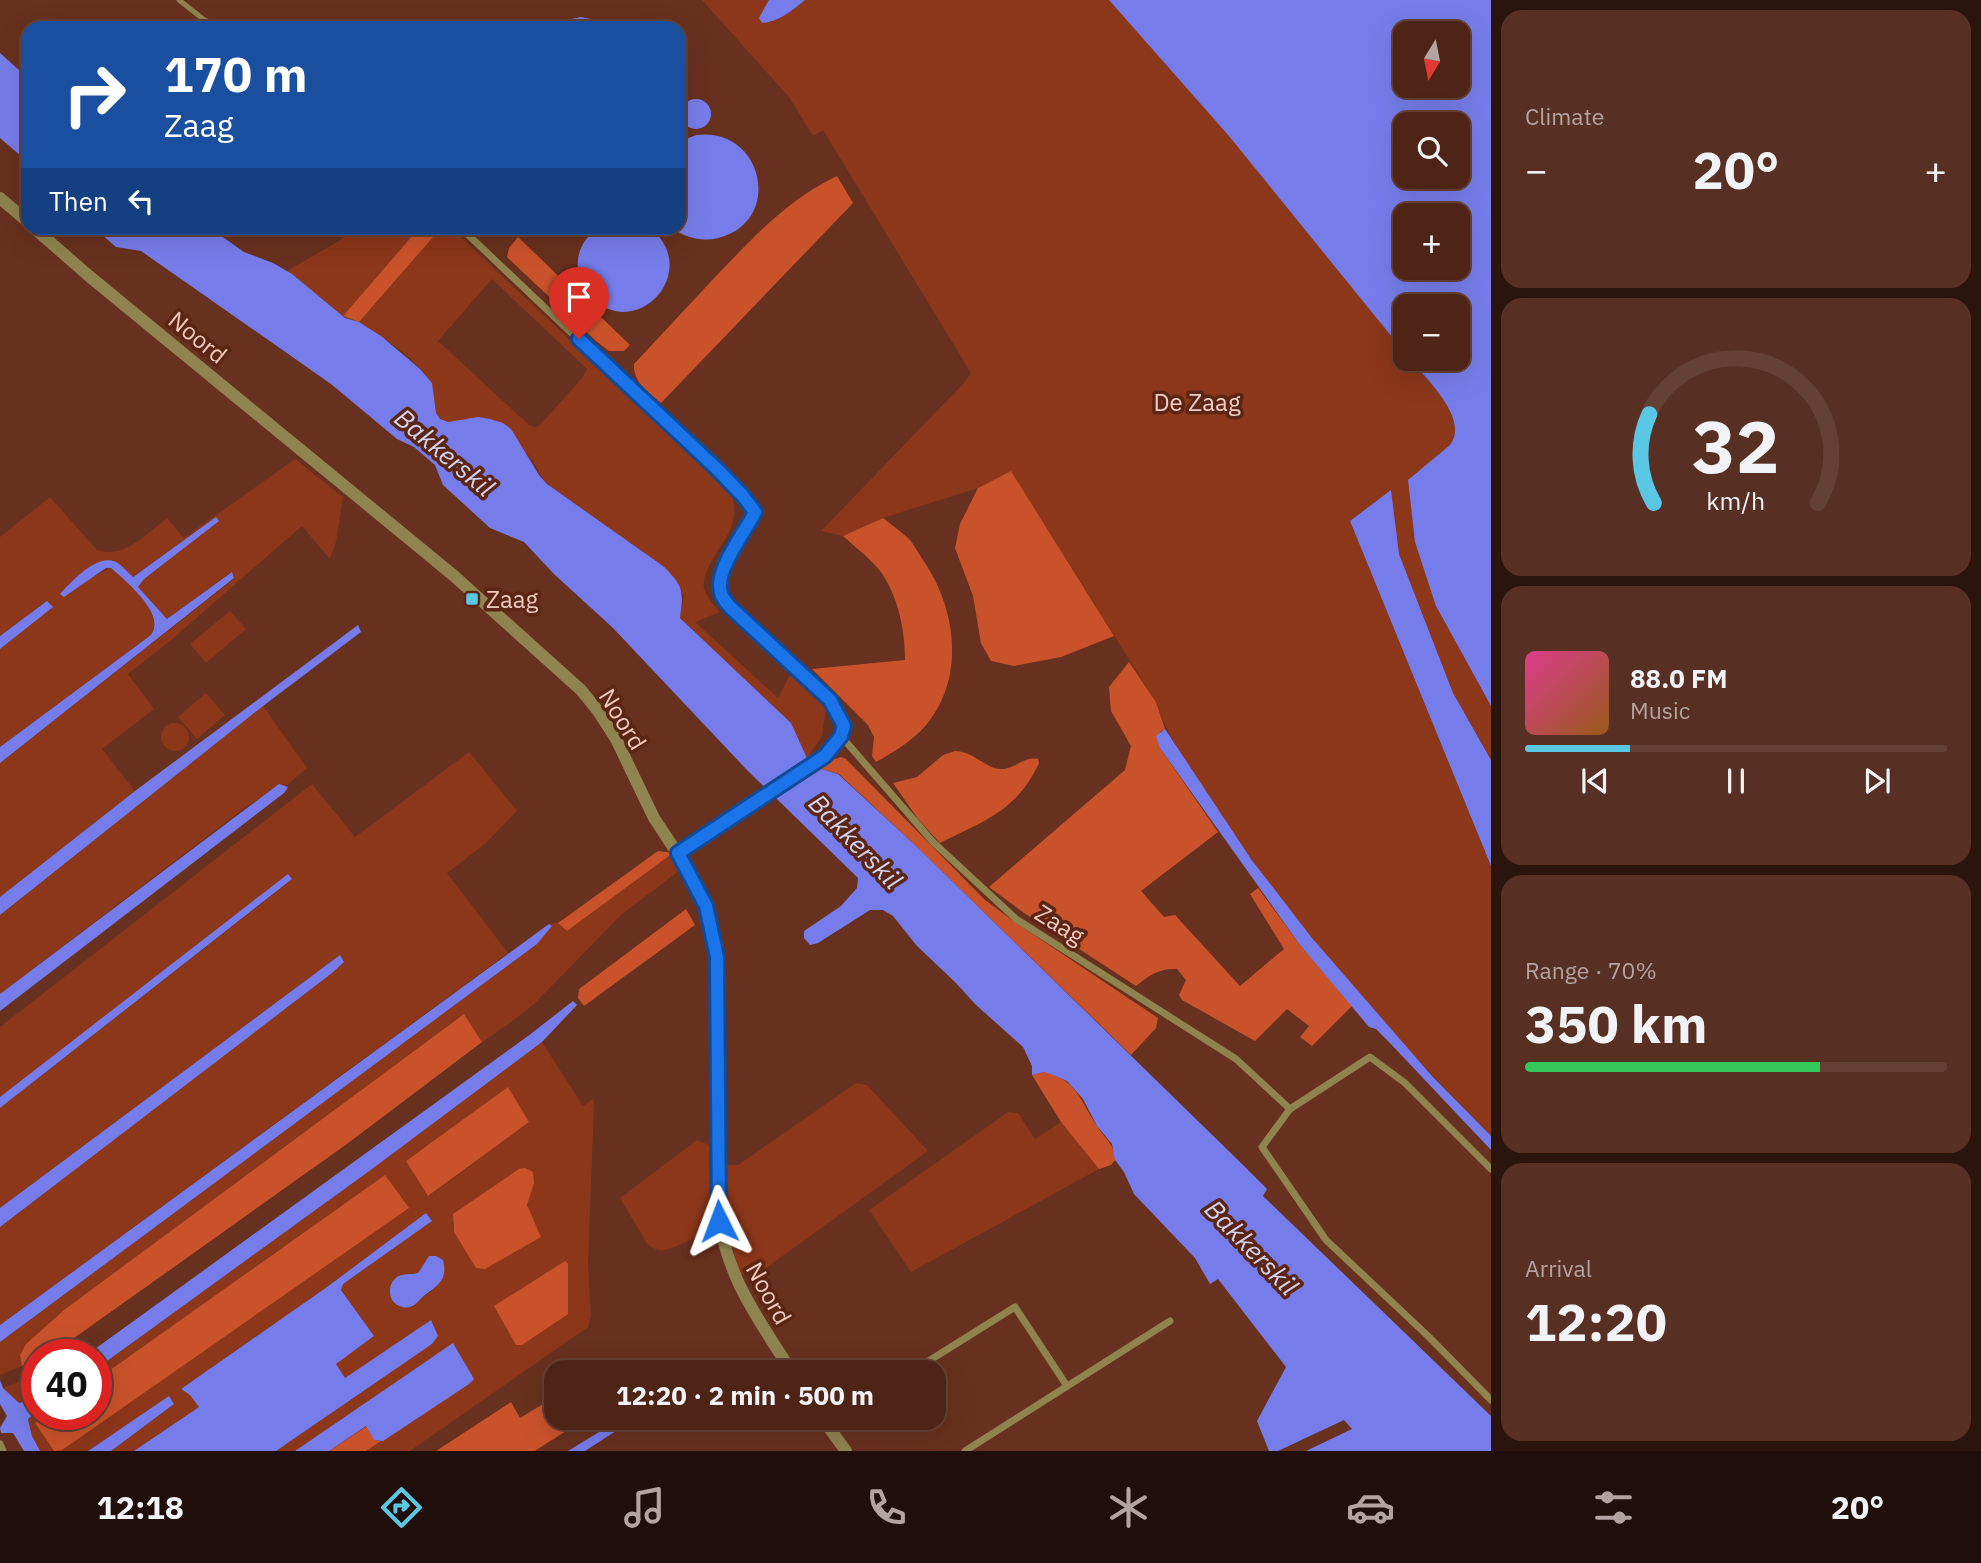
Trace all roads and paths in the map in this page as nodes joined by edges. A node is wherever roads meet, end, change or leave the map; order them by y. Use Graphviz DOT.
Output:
graph roads {
  1 [pos="179,0"];
  2 [pos="206,21"];
  3 [pos="0,198"];
  4 [pos="21,216"];
  5 [pos="42,235"];
  6 [pos="468,235"];
  7 [pos="841,736"];
  8 [pos="678,853"];
  9 [pos="1290,1109"];
  10 [pos="1491,1169"];
  11 [pos="1170,1321"];
  12 [pos="784,1360"];
  13 [pos="930,1360"];
  14 [pos="1067,1386"];
  15 [pos="1491,1400"];
  16 [pos="831,1430"];
  17 [pos="0,1444"];
  18 [pos="4,1451"];
  19 [pos="846,1451"];
  20 [pos="965,1451"];
  1 -- 2 [label="lane"];
  3 -- 4 [label="street"];
  5 -- 8 [label="street, Noord"];
  6 -- 7 [label="street, Zaag"];
  7 -- 8 [label="street"];
  7 -- 9 [label="street, Zaag"];
  8 -- 12 [label="street, Noord"];
  9 -- 10 [label="street"];
  9 -- 15 [label="street"];
  11 -- 14 [label="street"];
  13 -- 14 [label="street"];
  14 -- 20 [label="street"];
  16 -- 19 [label="street"];
  17 -- 18 [label="street"];
}
